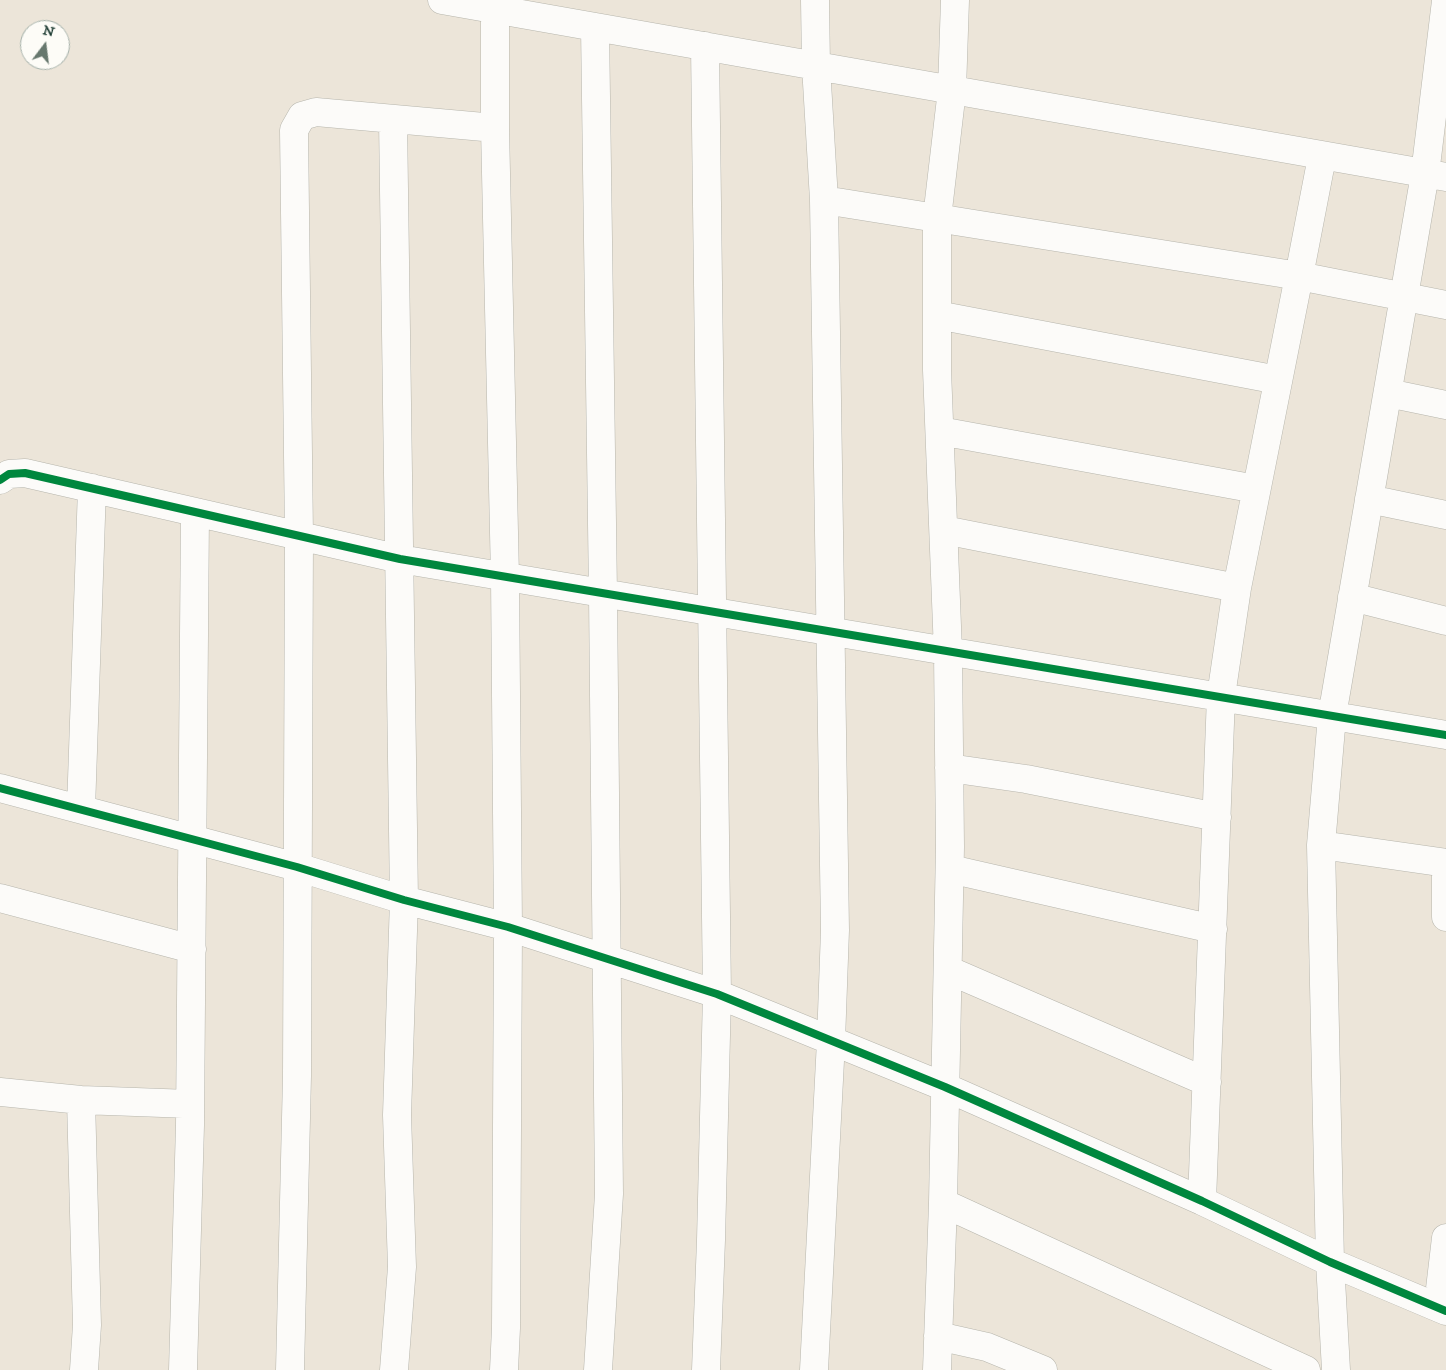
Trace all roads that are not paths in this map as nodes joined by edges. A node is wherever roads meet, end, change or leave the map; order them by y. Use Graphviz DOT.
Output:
graph roads {
  1 [pos="442,0"];
  2 [pos="815,0"];
  3 [pos="955,0"];
  4 [pos="1446,1"];
  5 [pos="495,9"];
  6 [pos="595,27"];
  7 [pos="705,46"];
  8 [pos="816,66"];
  9 [pos="952,90"];
  10 [pos="392,119"];
  11 [pos="495,128"];
  12 [pos="1322,157"];
  13 [pos="1436,176"];
  14 [pos="824,200"];
  15 [pos="937,218"];
  16 [pos="1299,276"];
  17 [pos="1404,297"];
  18 [pos="1446,305"];
  19 [pos="937,315"];
  20 [pos="1278,380"];
  21 [pos="1388,393"];
  22 [pos="1446,405"];
  23 [pos="940,431"];
  24 [pos="0,480"];
  25 [pos="92,488"];
  26 [pos="1256,490"];
  27 [pos="1369,499"];
  28 [pos="195,512"];
  29 [pos="1446,515"];
  30 [pos="944,530"];
  31 [pos="300,536"];
  32 [pos="400,559"];
  33 [pos="505,576"];
  34 [pos="1237,588"];
  35 [pos="603,594"];
  36 [pos="1352,597"];
  37 [pos="711,612"];
  38 [pos="1446,620"];
  39 [pos="830,632"];
  40 [pos="948,652"];
  41 [pos="1221,696"];
  42 [pos="1332,716"];
  43 [pos="1446,735"];
  44 [pos="950,768"];
  45 [pos="0,788"];
  46 [pos="81,809"];
  47 [pos="1217,818"];
  48 [pos="193,839"];
  49 [pos="1321,845"];
  50 [pos="1446,863"];
  51 [pos="298,867"];
  52 [pos="950,869"];
  53 [pos="0,898"];
  54 [pos="404,900"];
  55 [pos="1446,917"];
  56 [pos="508,927"];
  57 [pos="1213,929"];
  58 [pos="192,949"];
  59 [pos="607,959"];
  60 [pos="948,970"];
  61 [pos="717,994"];
  62 [pos="831,1041"];
  63 [pos="1207,1082"];
  64 [pos="945,1087"];
  65 [pos="0,1092"];
  66 [pos="81,1100"];
  67 [pos="190,1104"];
  68 [pos="1202,1201"];
  69 [pos="943,1203"];
  70 [pos="1446,1238"];
  71 [pos="1330,1262"];
  72 [pos="1441,1309"];
  73 [pos="938,1336"];
  74 [pos="84,1370"];
  75 [pos="183,1370"];
  76 [pos="290,1370"];
  77 [pos="394,1370"];
  78 [pos="504,1370"];
  79 [pos="598,1370"];
  80 [pos="706,1370"];
  81 [pos="814,1370"];
  82 [pos="937,1370"];
  83 [pos="1043,1370"];
  84 [pos="1306,1370"];
  85 [pos="1336,1370"];
  1 -- 5 [label="street"];
  2 -- 8 [label="street"];
  3 -- 9 [label="street"];
  4 -- 13 [label="street"];
  5 -- 6 [label="street"];
  5 -- 11 [label="street"];
  6 -- 7 [label="street"];
  6 -- 35 [label="street"];
  7 -- 8 [label="street"];
  7 -- 37 [label="street"];
  8 -- 9 [label="street"];
  8 -- 14 [label="street"];
  9 -- 12 [label="street"];
  9 -- 15 [label="street"];
  10 -- 11 [label="street"];
  10 -- 31 [label="street"];
  10 -- 32 [label="street"];
  11 -- 33 [label="street"];
  12 -- 13 [label="street"];
  12 -- 16 [label="street"];
  13 -- 17 [label="street"];
  14 -- 15 [label="street"];
  14 -- 39 [label="street"];
  15 -- 16 [label="street"];
  15 -- 19 [label="street"];
  16 -- 17 [label="street"];
  16 -- 20 [label="street"];
  17 -- 18 [label="street"];
  17 -- 21 [label="street"];
  19 -- 20 [label="street"];
  19 -- 23 [label="street"];
  20 -- 26 [label="street"];
  21 -- 22 [label="street"];
  21 -- 27 [label="street"];
  23 -- 26 [label="street"];
  23 -- 30 [label="street"];
  24 -- 25 [label="street"];
  25 -- 28 [label="street"];
  25 -- 46 [label="street"];
  26 -- 34 [label="street"];
  27 -- 29 [label="street"];
  27 -- 36 [label="street"];
  28 -- 31 [label="street"];
  28 -- 48 [label="street"];
  30 -- 34 [label="street"];
  30 -- 40 [label="street"];
  31 -- 32 [label="street"];
  31 -- 51 [label="street"];
  32 -- 33 [label="street"];
  32 -- 54 [label="street"];
  33 -- 35 [label="street"];
  33 -- 56 [label="street"];
  34 -- 41 [label="street"];
  35 -- 37 [label="street"];
  35 -- 59 [label="street"];
  36 -- 38 [label="street"];
  36 -- 42 [label="street"];
  37 -- 39 [label="street"];
  37 -- 61 [label="street"];
  39 -- 40 [label="street"];
  39 -- 62 [label="street"];
  40 -- 41 [label="street"];
  40 -- 44 [label="street"];
  41 -- 42 [label="street"];
  41 -- 47 [label="street"];
  42 -- 43 [label="street"];
  42 -- 49 [label="street"];
  44 -- 47 [label="street"];
  44 -- 52 [label="street"];
  45 -- 46 [label="street"];
  46 -- 48 [label="street"];
  47 -- 57 [label="street"];
  48 -- 51 [label="street"];
  48 -- 58 [label="street"];
  49 -- 50 [label="street"];
  49 -- 71 [label="street"];
  50 -- 55 [label="street"];
  51 -- 54 [label="street"];
  51 -- 76 [label="street"];
  52 -- 57 [label="street"];
  52 -- 60 [label="street"];
  53 -- 58 [label="street"];
  54 -- 56 [label="street"];
  54 -- 77 [label="street"];
  56 -- 59 [label="street"];
  56 -- 78 [label="street"];
  57 -- 63 [label="street"];
  58 -- 67 [label="street"];
  59 -- 61 [label="street"];
  59 -- 79 [label="street"];
  60 -- 63 [label="street"];
  60 -- 64 [label="street"];
  61 -- 62 [label="street"];
  61 -- 80 [label="street"];
  62 -- 64 [label="street"];
  62 -- 81 [label="street"];
  63 -- 68 [label="street"];
  64 -- 68 [label="street"];
  64 -- 69 [label="street"];
  65 -- 66 [label="street"];
  66 -- 67 [label="street"];
  66 -- 74 [label="street"];
  67 -- 75 [label="street"];
  68 -- 71 [label="street"];
  69 -- 73 [label="street"];
  69 -- 84 [label="street"];
  70 -- 72 [label="street"];
  71 -- 72 [label="street"];
  71 -- 85 [label="street"];
  73 -- 82 [label="street"];
  73 -- 83 [label="street"];
}
